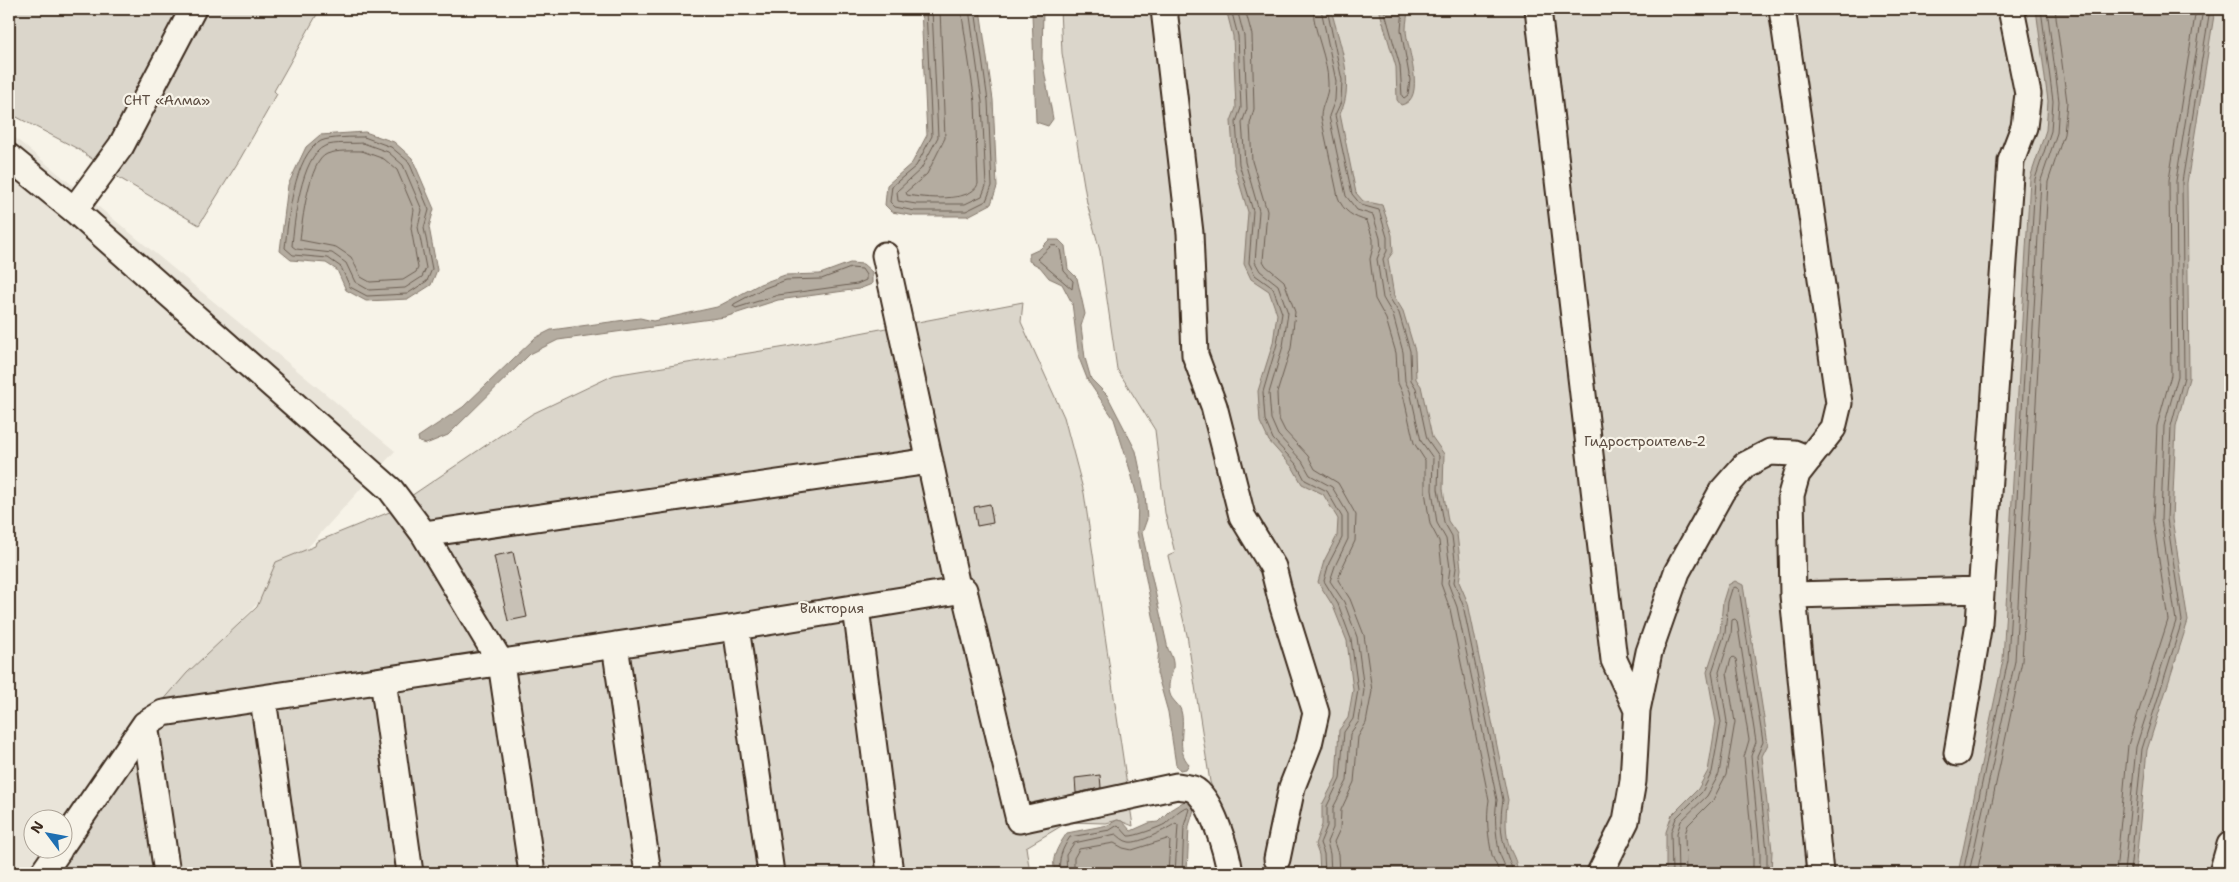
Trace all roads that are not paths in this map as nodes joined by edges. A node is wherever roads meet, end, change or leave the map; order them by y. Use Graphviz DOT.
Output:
graph roads {
  1 [pos="193,9"];
  2 [pos="1164,9"];
  3 [pos="1538,9"];
  4 [pos="1782,9"];
  5 [pos="2010,9"];
  6 [pos="9,157"];
  7 [pos="74,210"];
  8 [pos="885,255"];
  9 [pos="1809,459"];
  10 [pos="930,461"];
  11 [pos="424,534"];
  12 [pos="1981,590"];
  13 [pos="958,591"];
  14 [pos="1793,595"];
  15 [pos="856,608"];
  16 [pos="736,627"];
  17 [pos="615,645"];
  18 [pos="501,662"];
  19 [pos="382,680"];
  20 [pos="263,698"];
  21 [pos="1637,710"];
  22 [pos="145,724"];
  23 [pos="1957,753"];
  24 [pos="72,830"];
  25 [pos="2230,845"];
  26 [pos="1277,859"];
  27 [pos="52,860"];
  28 [pos="44,872"];
  29 [pos="167,873"];
  30 [pos="288,873"];
  31 [pos="410,873"];
  32 [pos="532,873"];
  33 [pos="648,873"];
  34 [pos="772,873"];
  35 [pos="890,873"];
  36 [pos="1230,873"];
  37 [pos="1600,873"];
  38 [pos="1820,873"];
  39 [pos="2222,873"];
  1 -- 7 [label="street"];
  2 -- 26 [label="street"];
  3 -- 21 [label="street"];
  4 -- 9 [label="street"];
  5 -- 12 [label="street"];
  6 -- 7 [label="street"];
  7 -- 11 [label="street"];
  8 -- 10 [label="street"];
  9 -- 14 [label="street"];
  9 -- 21 [label="street"];
  10 -- 11 [label="street"];
  10 -- 13 [label="street"];
  11 -- 18 [label="street"];
  12 -- 14 [label="street"];
  12 -- 23 [label="street"];
  13 -- 15 [label="street"];
  13 -- 36 [label="street"];
  14 -- 38 [label="street"];
  15 -- 16 [label="street"];
  15 -- 35 [label="street"];
  16 -- 17 [label="street"];
  16 -- 34 [label="street"];
  17 -- 18 [label="street"];
  17 -- 33 [label="street"];
  18 -- 19 [label="street"];
  18 -- 32 [label="street"];
  19 -- 20 [label="street"];
  19 -- 31 [label="street"];
  20 -- 22 [label="street"];
  20 -- 30 [label="street"];
  21 -- 37 [label="street"];
  22 -- 24 [label="street"];
  22 -- 29 [label="street"];
  25 -- 39 [label="street"];
  27 -- 28 [label="street"];
}
